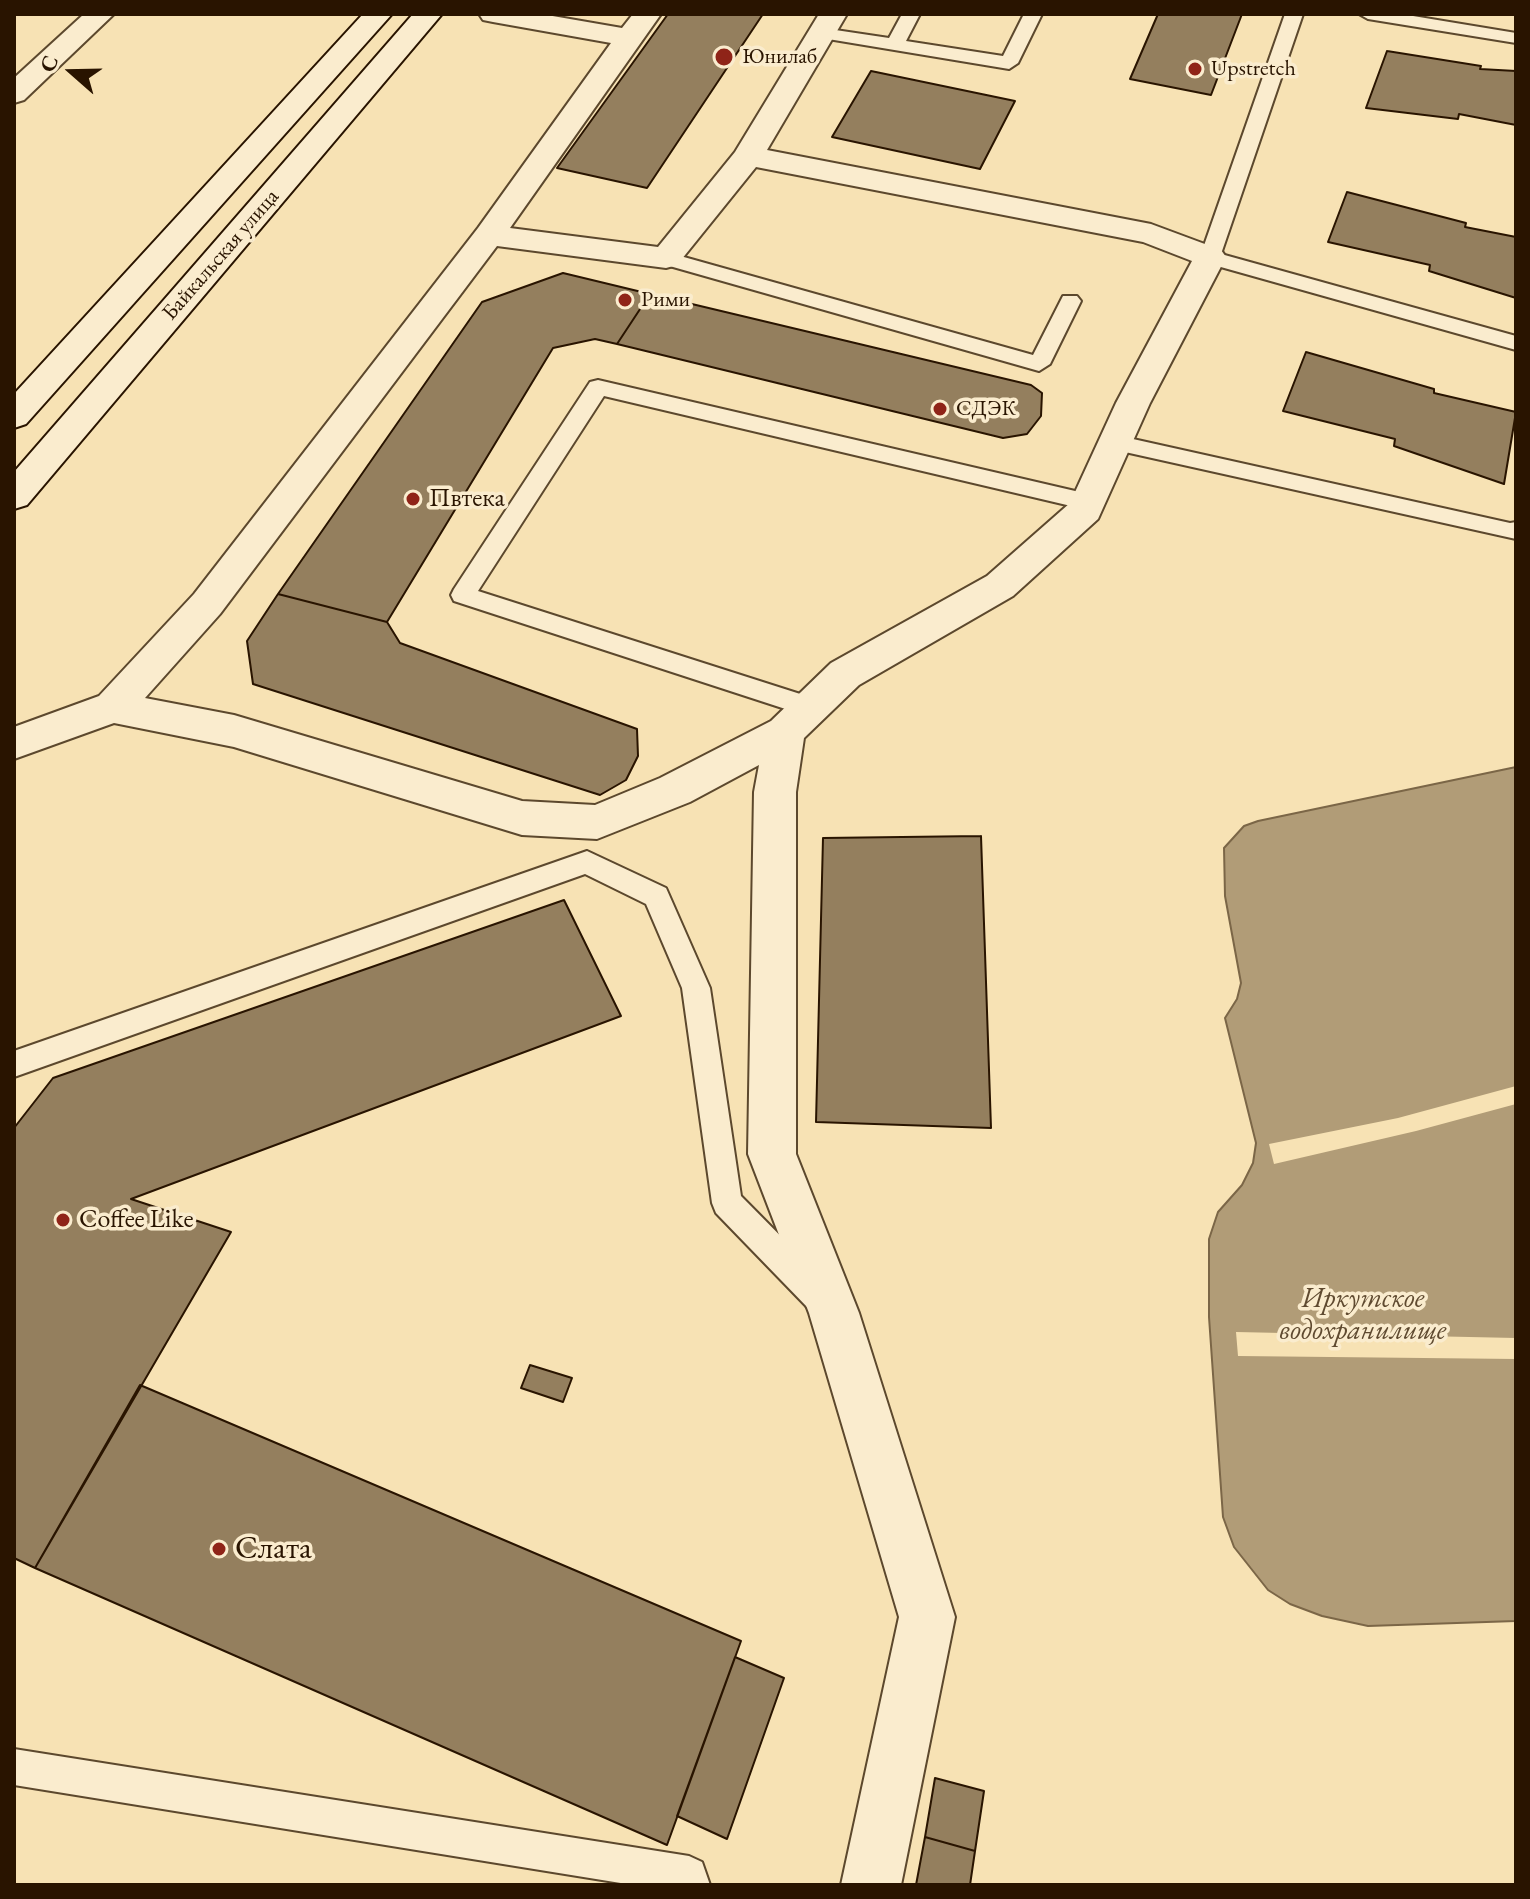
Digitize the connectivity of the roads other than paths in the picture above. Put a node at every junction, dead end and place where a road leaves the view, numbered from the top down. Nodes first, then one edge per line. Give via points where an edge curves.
1 (100, 14) edge
2 (378, 14) edge
3 (428, 14) edge
4 (493, 14) edge
5 (911, 14) edge
6 (1033, 14) edge
7 (1294, 14) edge
8 (1368, 14) edge
9 (828, 24) edge
10 (638, 26) edge
11 (1516, 38) edge
12 (895, 45) junction
13 (14, 94) edge
14 (748, 156) junction
15 (489, 235) junction
16 (1210, 257) junction
17 (666, 258) junction
18 (1070, 301) dead end
19 (1516, 343) edge
20 (14, 416) edge
21 (1115, 443) junction
22 (14, 496) edge
23 (1088, 502) junction
24 (1516, 530) edge
25 (113, 707) junction
26 (797, 719) junction
27 (14, 743) edge
28 (14, 1064) edge
29 (834, 1313) junction
30 (14, 1767) edge
31 (691, 1885) edge
32 (871, 1885) edge

1 - 13 street
2 - 20 street, Байкальская улица
3 - 22 street, Байкальская улица
4 - 10 street
5 - 12 lane
6 - 12 lane via 1009,63
7 - 16 lane
8 - 11 lane
9 - 12 lane
9 - 14 street
10 - 15 street
14 - 16 street via 1151,234
14 - 17 street
15 - 17 street
15 - 25 street via 207,604
16 - 19 lane
16 - 21 street
17 - 18 lane via 1039,364
21 - 23 street
21 - 24 lane
23 - 26 street via 1000,586 845,674
23 - 26 lane via 598,387 463,595
25 - 26 street via 234,731 522,818 597,822 675,790
25 - 27 street
26 - 29 street via 775,792 772,1154
28 - 29 lane via 587,862 656,896 696,988 727,1203
29 - 32 street via 927,1617
30 - 31 lane via 689,1875

